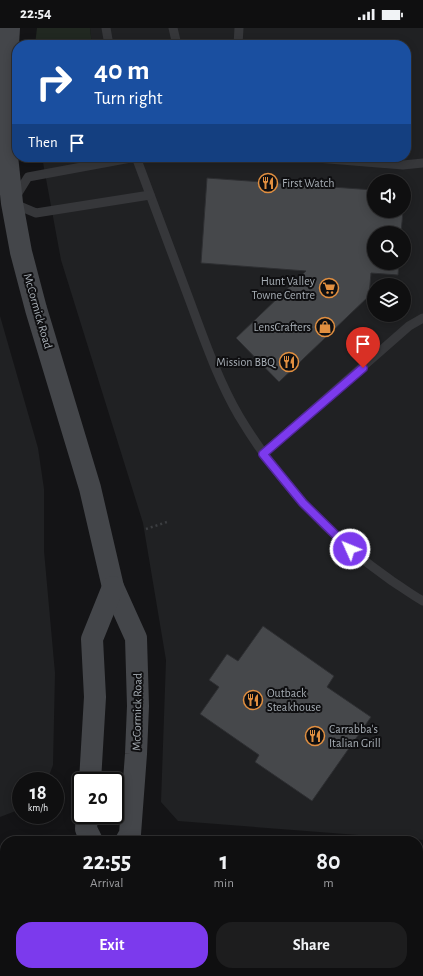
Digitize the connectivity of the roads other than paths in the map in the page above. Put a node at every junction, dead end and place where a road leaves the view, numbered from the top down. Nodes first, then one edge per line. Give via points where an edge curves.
1 (9, 28) edge
2 (106, 28) edge
3 (173, 28) edge
4 (239, 28) edge
5 (107, 40) edge
6 (176, 40) edge
7 (238, 40) edge
8 (109, 162) edge
9 (138, 162) edge
10 (366, 162) edge
11 (423, 163) edge
12 (150, 195) junction
13 (12, 203) junction
14 (423, 318) edge
15 (263, 454) junction
16 (113, 587) junction
17 (423, 601) edge
18 (91, 772) edge
19 (86, 824) edge
20 (90, 836) edge
21 (129, 836) edge

1 - 13 main road, McCormick Road via 5,117
2 - 5 lane
3 - 6 lane
4 - 7 lane
8 - 13 lane via 28,177
9 - 12 lane
10 - 11 lane via 403,165
12 - 13 lane via 36,213
12 - 15 lane via 217,370 239,415
13 - 16 main road, McCormick Road via 28,279 90,488
14 - 15 lane via 409,326
15 - 17 lane via 303,503 350,549 380,573
16 - 18 main road via 92,639 95,697
16 - 21 main road, McCormick Road via 136,638 136,762
19 - 20 main road

